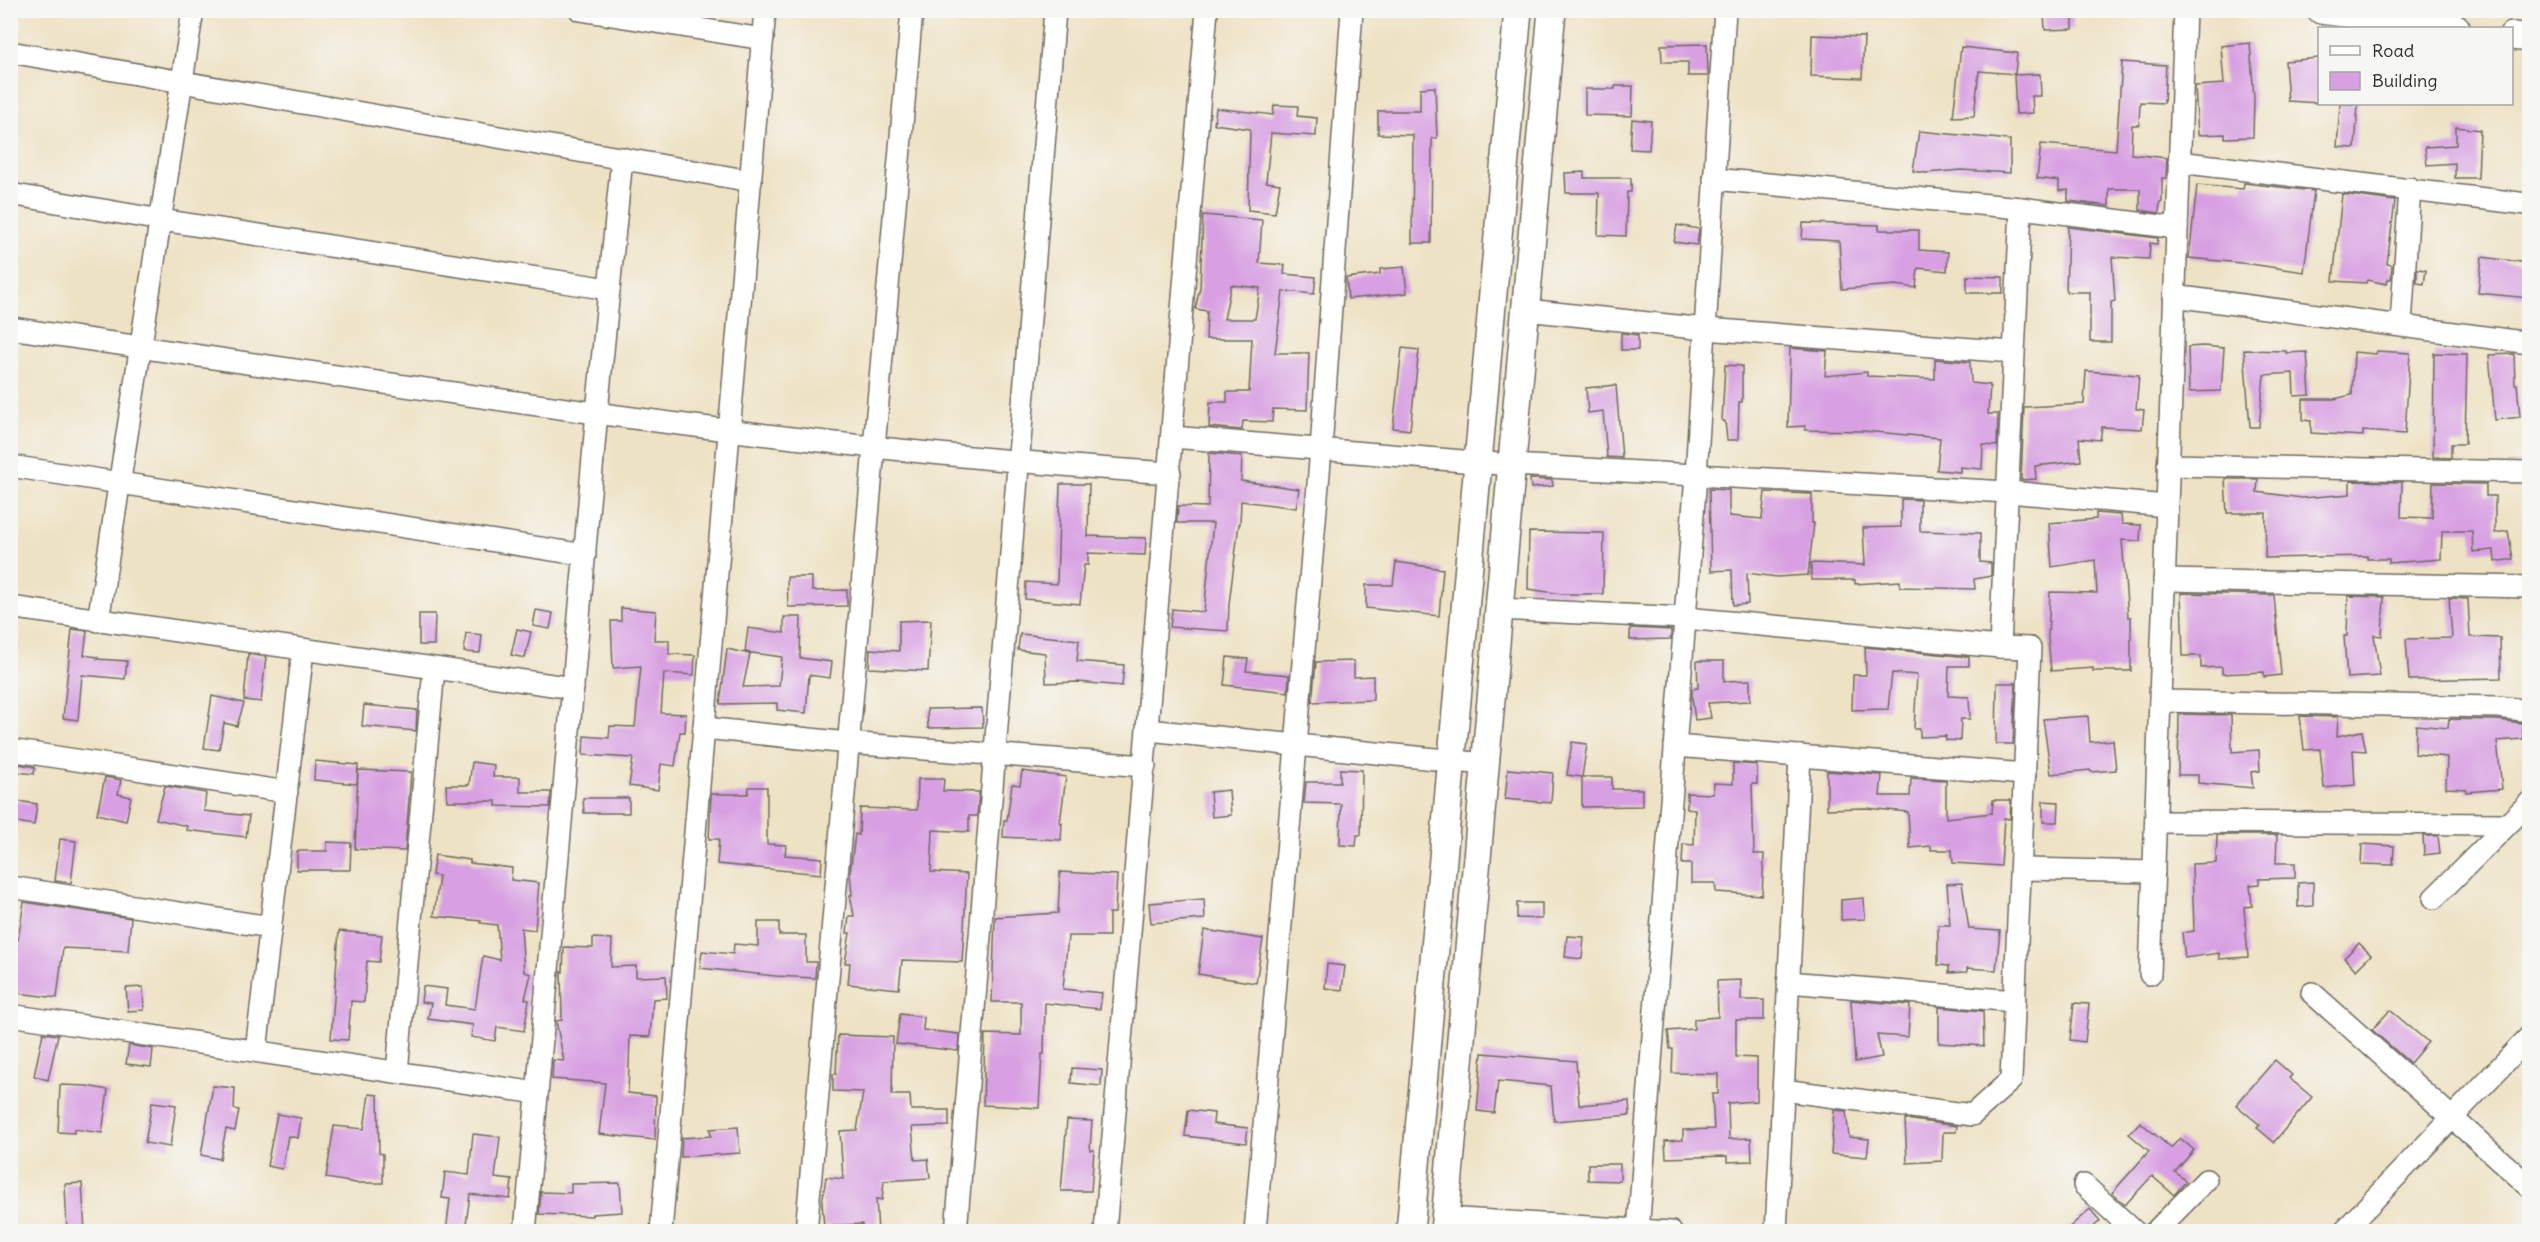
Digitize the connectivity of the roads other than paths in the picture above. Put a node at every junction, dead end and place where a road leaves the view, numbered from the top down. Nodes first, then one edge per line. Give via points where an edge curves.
1 (194, 10) edge
2 (580, 10) edge
3 (765, 10) edge
4 (912, 10) edge
5 (1055, 10) edge
6 (1207, 10) edge
7 (1352, 10) edge
8 (1518, 10) edge
9 (1552, 10) edge
10 (1725, 10) edge
11 (2185, 10) edge
12 (2321, 10) edge
13 (2448, 27) edge
14 (2513, 36) edge
15 (2529, 38) edge
16 (763, 39) junction
17 (10, 52) edge
18 (182, 82) junction
19 (622, 158) junction
20 (2179, 162) junction
21 (1714, 179) junction
22 (751, 181) junction
23 (2410, 188) junction
24 (10, 194) edge
25 (2527, 204) dead end
26 (2021, 208) junction
27 (161, 220) junction
28 (2177, 228) junction
29 (609, 289) junction
30 (2174, 296) junction
31 (1526, 310) junction
32 (2401, 324) junction
33 (10, 328) edge
34 (1705, 329) junction
35 (2529, 343) edge
36 (141, 347) junction
37 (2013, 352) junction
38 (597, 412) junction
39 (730, 431) junction
40 (1172, 437) junction
41 (873, 447) junction
42 (1321, 449) junction
43 (1020, 463) junction
44 (1479, 463) junction
45 (1512, 465) junction
46 (2168, 465) junction
47 (10, 466) edge
48 (2529, 472) edge
49 (1170, 473) junction
50 (1696, 475) junction
51 (120, 484) junction
52 (2008, 492) junction
53 (2167, 506) junction
54 (585, 555) junction
55 (2164, 580) junction
56 (2529, 587) edge
57 (10, 607) edge
58 (1499, 609) junction
59 (1685, 618) junction
60 (98, 621) junction
61 (2000, 647) junction
62 (303, 650) junction
63 (434, 669) junction
64 (573, 688) junction
65 (2160, 701) junction
66 (2529, 711) edge
67 (704, 728) junction
68 (1148, 730) junction
69 (848, 743) junction
70 (1296, 746) junction
71 (1675, 746) junction
72 (10, 750) edge
73 (995, 753) junction
74 (1800, 756) junction
75 (1452, 761) junction
76 (1485, 764) junction
77 (1145, 766) junction
78 (2025, 774) junction
79 (287, 792) junction
80 (2529, 802) edge
81 (2156, 822) junction
82 (2507, 824) junction
83 (2021, 869) junction
84 (2154, 872) junction
85 (10, 887) edge
86 (2434, 898) dead end
87 (271, 927) junction
88 (2150, 974) dead end
89 (1788, 982) junction
90 (2312, 993) dead end
91 (2015, 1001) junction
92 (10, 1015) edge
93 (2529, 1036) edge
94 (256, 1052) junction
95 (397, 1072) junction
96 (1783, 1090) junction
97 (537, 1093) junction
98 (2451, 1118) junction
99 (2206, 1180) dead end
100 (2084, 1185) dead end
101 (2529, 1187) edge
102 (1444, 1225) edge
103 (1639, 1230) edge
104 (525, 1232) edge
105 (661, 1232) edge
106 (806, 1232) edge
107 (956, 1232) edge
108 (1105, 1232) edge
109 (1255, 1232) edge
110 (1410, 1232) edge
111 (1671, 1232) edge
112 (1776, 1232) edge
113 (2135, 1232) edge
114 (2155, 1232) edge
115 (2343, 1232) edge

1 - 18 street
2 - 16 street
3 - 16 street
4 - 41 street
5 - 43 street
6 - 40 street
7 - 42 street
8 - 44 street
9 - 31 street
10 - 21 street
11 - 20 street
12 - 13 street
14 - 15 street
16 - 22 street
17 - 18 street
18 - 19 street
18 - 27 street
19 - 22 street
19 - 29 street
20 - 23 street
20 - 28 street
21 - 26 street
21 - 34 street
22 - 39 street
23 - 25 street
23 - 32 street
24 - 27 street
26 - 28 street
26 - 37 street
27 - 29 street
27 - 36 street
28 - 30 street
29 - 38 street
30 - 32 street
30 - 46 street
31 - 34 street
31 - 45 street
32 - 35 street
33 - 36 street
34 - 37 street
34 - 50 street
36 - 38 street
36 - 51 street
37 - 52 street
38 - 39 street
38 - 54 street
39 - 41 street
39 - 67 street
40 - 42 street
40 - 49 street
41 - 43 street
41 - 69 street
42 - 44 street
42 - 70 street
43 - 49 street
43 - 73 street
44 - 45 street
44 - 75 street
45 - 50 street
45 - 58 street
46 - 48 street
46 - 53 street
47 - 51 street
49 - 68 street
50 - 52 street
50 - 59 street
51 - 54 street
51 - 60 street
52 - 53 street
52 - 61 street
53 - 55 street
54 - 64 street
55 - 56 street
55 - 65 street
57 - 60 street
58 - 59 street
58 - 76 street
59 - 61 street
59 - 71 street
60 - 62 street
61 - 78 street via 2030,648
62 - 63 street
62 - 79 street
63 - 64 street
63 - 95 street
64 - 97 street
65 - 66 street
65 - 81 street
67 - 69 street
67 - 105 street
68 - 70 street
68 - 77 street
69 - 73 street
69 - 106 street
70 - 75 street
70 - 109 street
71 - 74 street
71 - 103 street
72 - 79 street
73 - 77 street
73 - 107 street
74 - 78 street
74 - 89 street
75 - 76 street
75 - 110 street
76 - 102 street
77 - 108 street
78 - 83 street
79 - 87 street
80 - 82 street
81 - 82 street
81 - 84 street
82 - 86 street
83 - 84 street
83 - 91 street
84 - 88 street
85 - 87 street
87 - 94 street
89 - 91 street
89 - 96 street
90 - 98 street
91 - 96 street via 2011,1080 1972,1115
92 - 94 street
93 - 98 street
94 - 95 street
95 - 97 street
96 - 112 street
97 - 104 street
98 - 101 street
98 - 115 street
99 - 114 street
100 - 113 street
102 - 103 street
103 - 111 street

